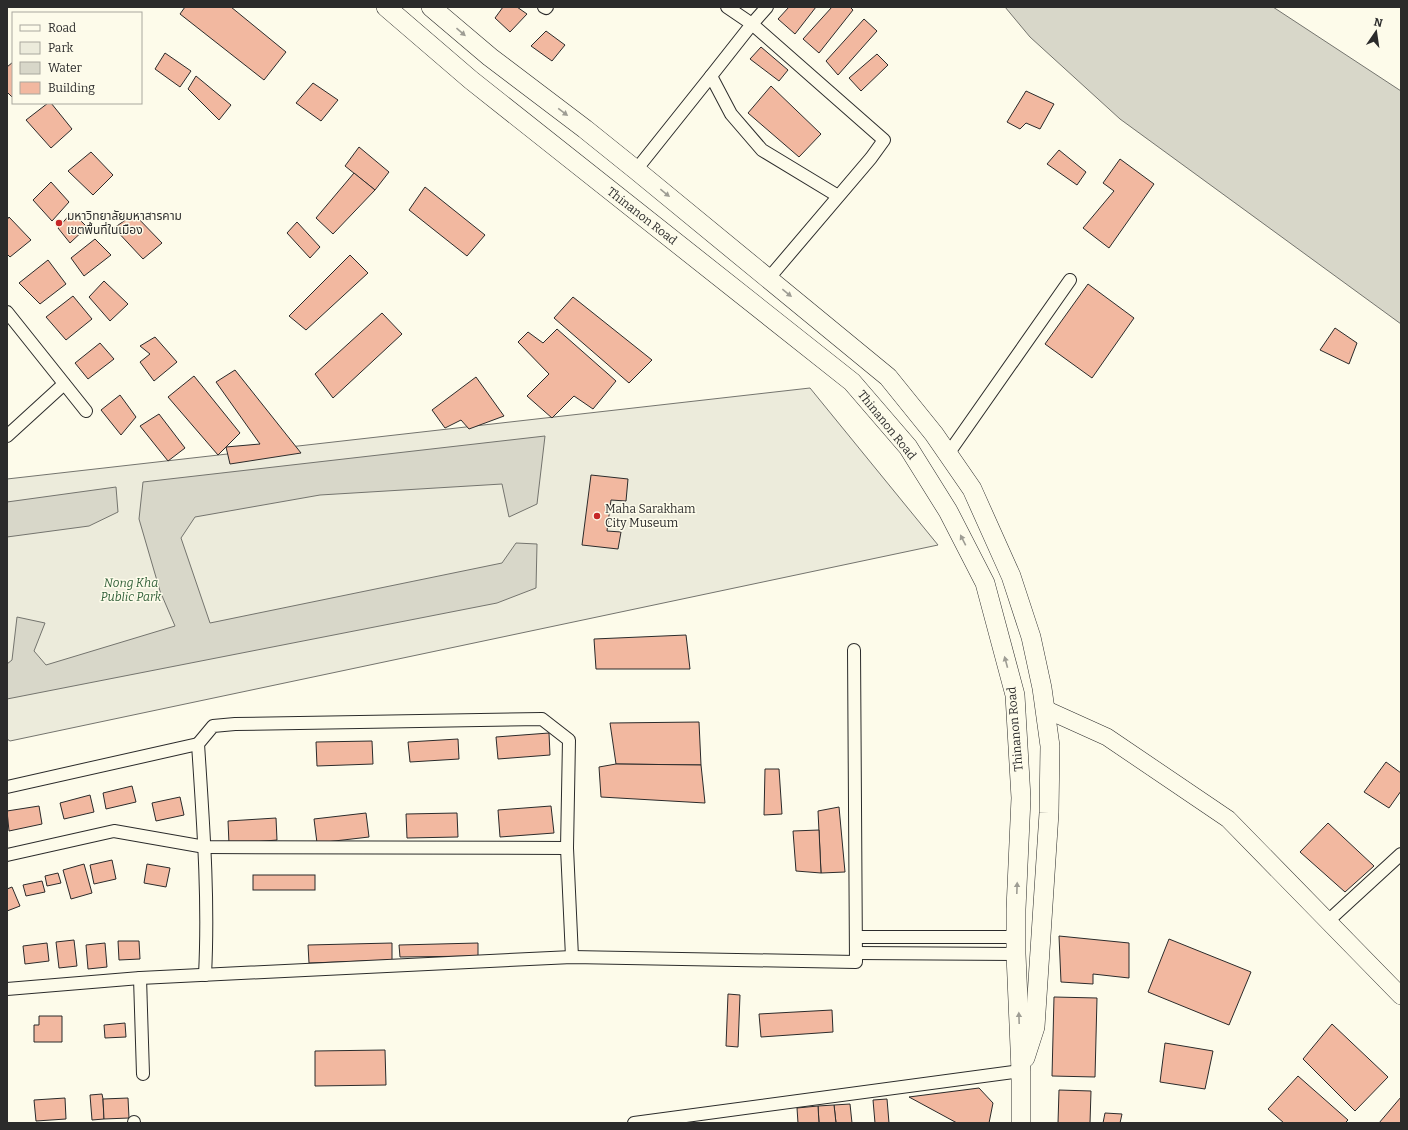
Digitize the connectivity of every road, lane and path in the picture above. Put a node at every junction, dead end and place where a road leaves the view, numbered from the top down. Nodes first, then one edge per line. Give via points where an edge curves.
1 (386, 7) edge
2 (431, 7) edge
3 (727, 7) edge
4 (767, 7) edge
5 (752, 24) junction
6 (490, 57) junction
7 (711, 76) junction
8 (471, 80) junction
9 (636, 170) junction
10 (838, 196) junction
11 (769, 278) junction
12 (1070, 280) dead end
13 (7, 312) edge
14 (64, 384) junction
15 (86, 411) dead end
16 (7, 436) edge
17 (948, 454) junction
18 (854, 650) dead end
19 (1045, 709) junction
20 (198, 744) junction
21 (7, 787) edge
22 (205, 847) junction
23 (567, 848) junction
24 (7, 854) edge
25 (1401, 854) edge
26 (1016, 908) junction
27 (1043, 909) junction
28 (1328, 921) junction
29 (856, 937) junction
30 (1016, 945) junction
31 (856, 953) junction
32 (572, 957) junction
33 (205, 975) junction
34 (140, 978) junction
35 (7, 989) edge
36 (1401, 996) edge
37 (1021, 1071) junction
38 (143, 1074) dead end
39 (669, 1121) edge
40 (634, 1123) edge
41 (1021, 1123) edge

1 - 8 main road, Thinanon Road
2 -> 6 main road, Thinanon Road
3 - 5 street
4 - 5 street
5 - 7 street
5 - 10 street via 884,140
6 - 8 main road
6 -> 9 main road, Thinanon Road
7 - 9 street
7 - 10 street via 731,114 762,150
26 -> 8 main road, Thinanon Road via 1021,798 1015,695 985,583 948,511 908,447 852,382
9 -> 11 main road, Thinanon Road
10 - 11 street
11 -> 17 main road, Thinanon Road via 888,377
12 - 17 street
13 - 14 street
14 - 15 street
14 - 16 street
17 - 19 main road, Thinanon Road via 972,489 1011,576 1031,637
18 - 29 street
19 - 27 main road, Thinanon Road via 1050,746
19 - 28 street via 1107,737 1228,819
20 - 21 street
20 - 22 street
20 - 23 street via 213,726 228,724 542,719 569,740
22 - 23 street
22 - 24 street via 114,831
22 - 33 street
23 - 32 street
25 - 28 street
26 - 27 main road
26 - 30 main road, Thinanon Road
27 - 37 main road, Thinanon Road via 1035,1027
28 - 36 street
29 - 30 street
29 - 31 street
30 - 31 street
37 -> 30 main road, Thinanon Road
31 - 32 street via 856,962
32 - 33 street
33 - 34 street
34 - 35 street
34 - 38 street
37 - 39 street
37 - 41 main road, Thinanon Road
39 - 40 street

